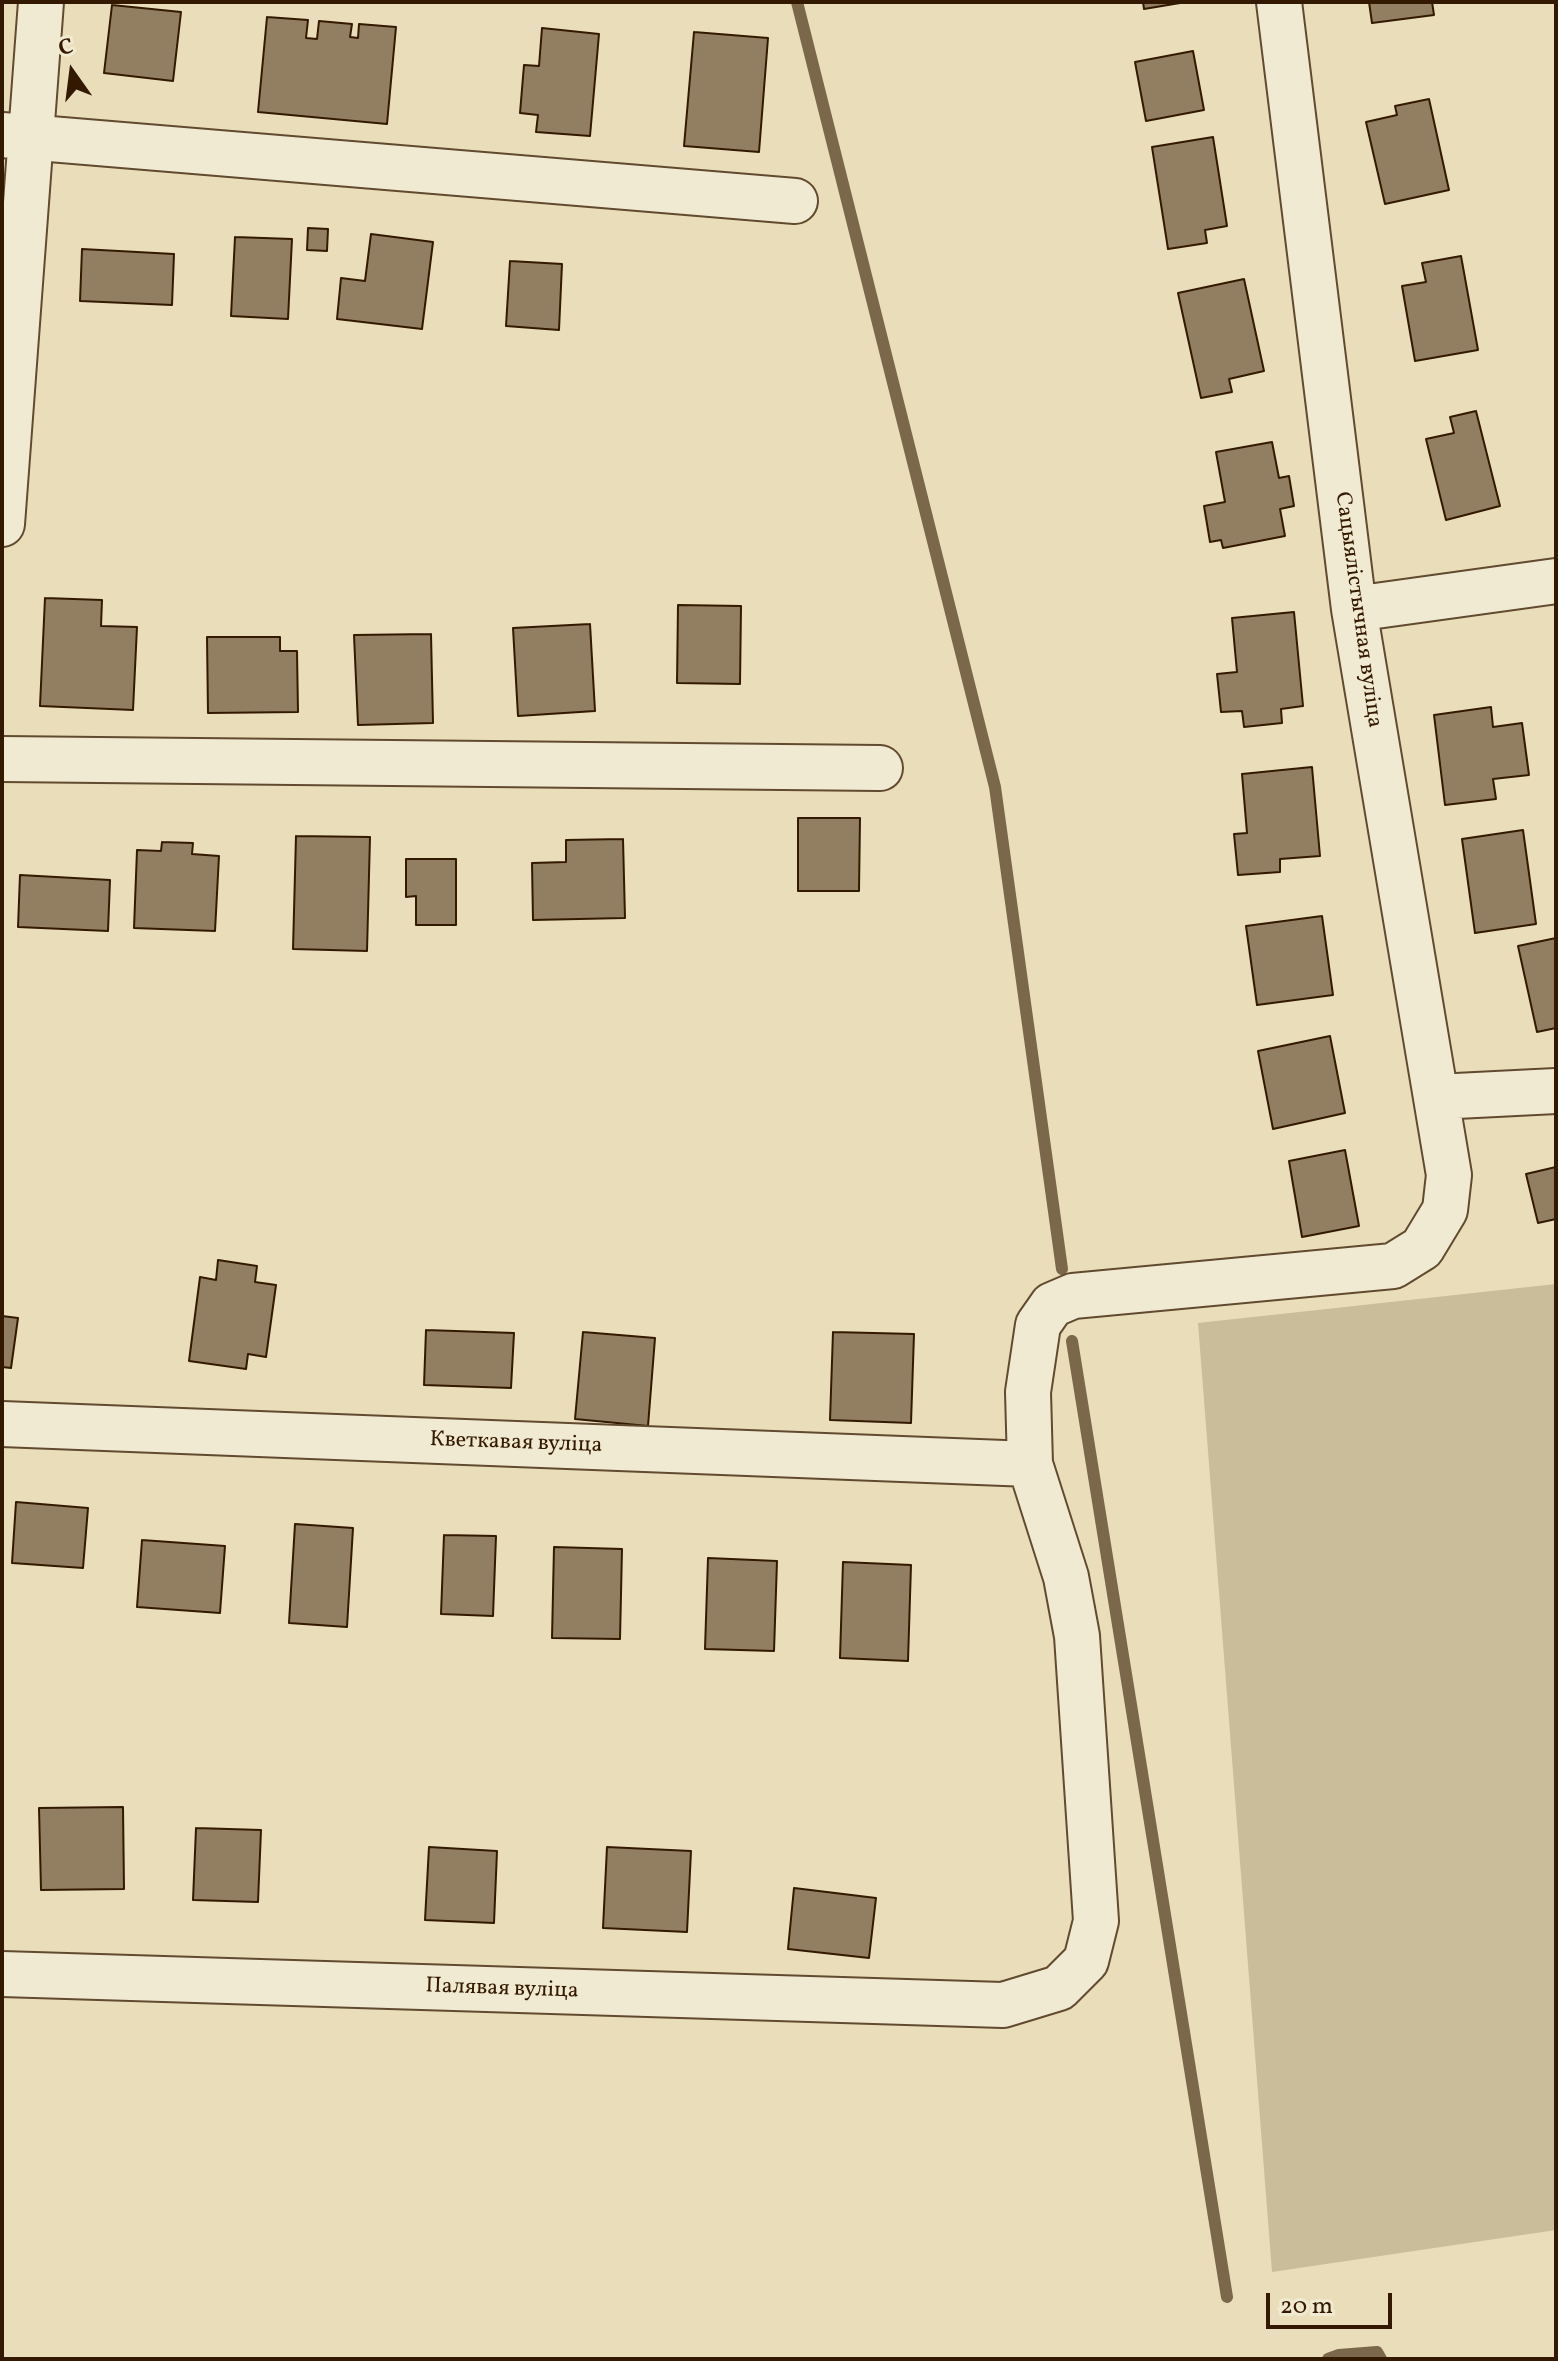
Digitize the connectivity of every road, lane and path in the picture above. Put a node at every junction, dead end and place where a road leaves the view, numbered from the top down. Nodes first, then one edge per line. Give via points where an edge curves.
1 (41, 2) edge
2 (1279, 2) edge
3 (18, 137) edge
4 (795, 201) dead end
5 (2, 524) edge
6 (1556, 581) edge
7 (1354, 609) junction
8 (2, 759) edge
9 (880, 768) dead end
10 (1556, 1091) edge
11 (1436, 1097) junction
12 (2, 1424) edge
13 (1030, 1464) junction
14 (2, 1974) edge

1 - 3 street
2 - 7 street, Сацыялістычная вуліца
3 - 4 street
3 - 5 street
6 - 7 street
7 - 11 street, Сацыялістычная вуліца
8 - 9 street
10 - 11 street
11 - 13 street, Сацыялістычная вуліца via 1449,1175 1445,1210 1422,1248 1393,1266 1073,1296 1052,1305 1038,1325 1028,1392
12 - 13 street, Кветкавая вуліца
13 - 14 street, Палявая вуліца via 1066,1577 1077,1636 1096,1921 1086,1961 1059,1988 1003,2005

